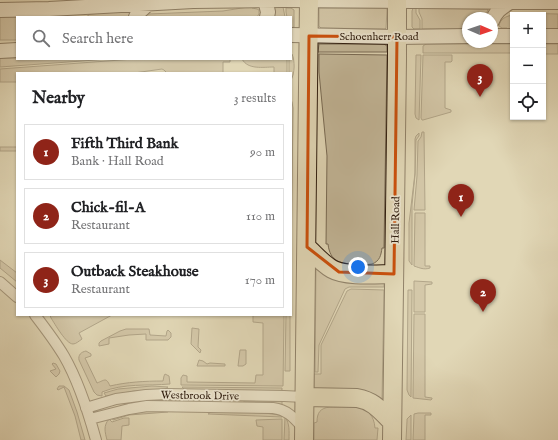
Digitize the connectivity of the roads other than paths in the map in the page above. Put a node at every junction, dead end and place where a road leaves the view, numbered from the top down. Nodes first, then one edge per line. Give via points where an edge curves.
1 (265, 0) edge
2 (284, 0) edge
3 (309, 0) edge
4 (397, 0) edge
5 (510, 2) junction
6 (558, 2) edge
7 (149, 3) junction
8 (0, 10) edge
9 (80, 12) edge
10 (496, 12) edge
11 (136, 16) edge
12 (267, 16) edge
13 (498, 34) edge
14 (300, 35) edge
15 (462, 36) edge
16 (510, 36) edge
17 (546, 36) edge
18 (558, 36) edge
19 (397, 37) junction
20 (16, 50) edge
21 (0, 51) edge
22 (306, 247) junction
23 (394, 274) junction
24 (0, 282) edge
25 (16, 296) edge
26 (35, 316) edge
27 (304, 397) junction
28 (86, 408) junction
29 (90, 419) junction
30 (392, 431) edge
31 (304, 434) edge
32 (96, 440) edge

1 - 2 main road
1 - 7 main road
1 - 12 main road
2 - 3 main road
3 - 4 main road
3 - 14 highway
4 - 5 main road
4 - 19 highway, Hall Road
5 - 6 main road
5 - 10 main road
7 - 9 main road
7 - 11 main road
8 - 9 main road
13 - 16 main road
14 - 19 main road, Schoenherr Road
14 - 22 highway
15 - 19 main road, Schoenherr Road
17 - 18 main road
19 - 23 highway, Hall Road
20 - 21 main road
22 - 23 highway via 329,267 340,272
22 - 27 highway
23 - 30 highway, Hall Road
24 - 25 street
26 - 28 street via 64,356
27 - 28 street, Westbrook Drive via 146,395 116,399
27 - 30 highway via 364,399 375,405
27 - 31 highway
28 - 29 street
29 - 31 street, Westbrook Drive via 147,406 273,408 288,413
29 - 32 street

